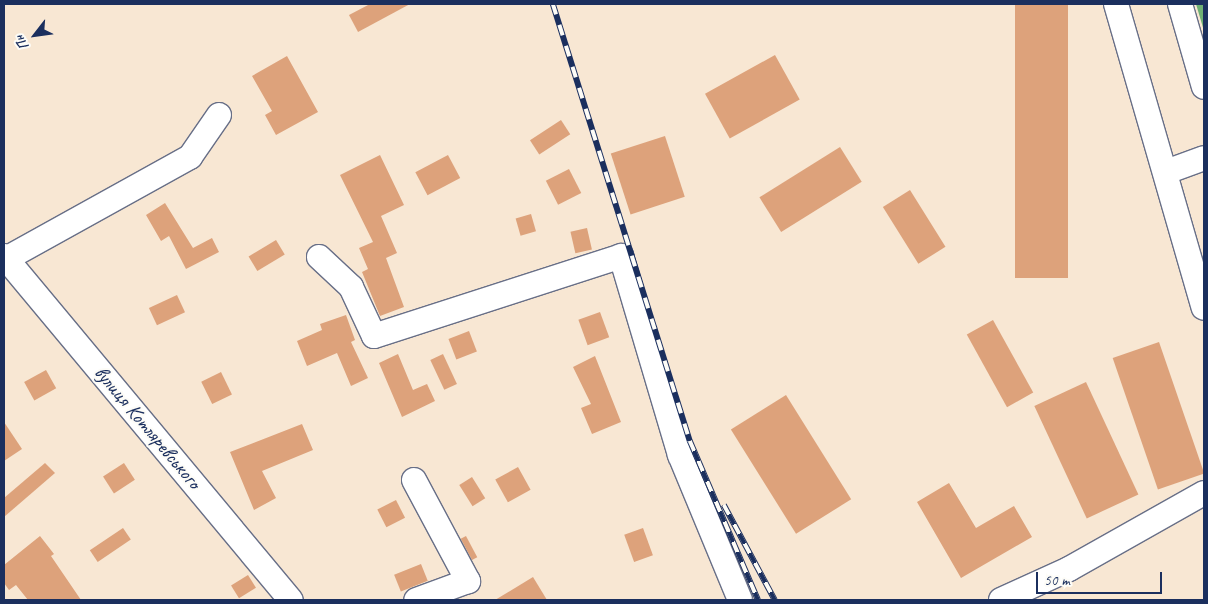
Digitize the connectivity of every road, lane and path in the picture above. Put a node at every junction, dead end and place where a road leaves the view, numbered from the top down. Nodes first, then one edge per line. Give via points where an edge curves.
1 (1116, 4) edge
2 (1180, 4) edge
3 (1204, 87) edge
4 (220, 115) dead end
5 (1204, 158) edge
6 (1166, 172) junction
7 (319, 257) dead end
8 (5, 258) edge
9 (1204, 308) edge
10 (414, 480) dead end
11 (1204, 493) edge
12 (291, 600) edge
13 (416, 600) edge
14 (740, 600) edge
15 (1000, 600) edge

1 - 6 street
2 - 3 street
4 - 8 street via 190,157
5 - 6 street
6 - 9 street
7 - 14 street via 351,287 374,336 621,256 680,455
8 - 12 street, вулиця Котляревського
10 - 13 street via 468,581
11 - 15 street via 1069,569

